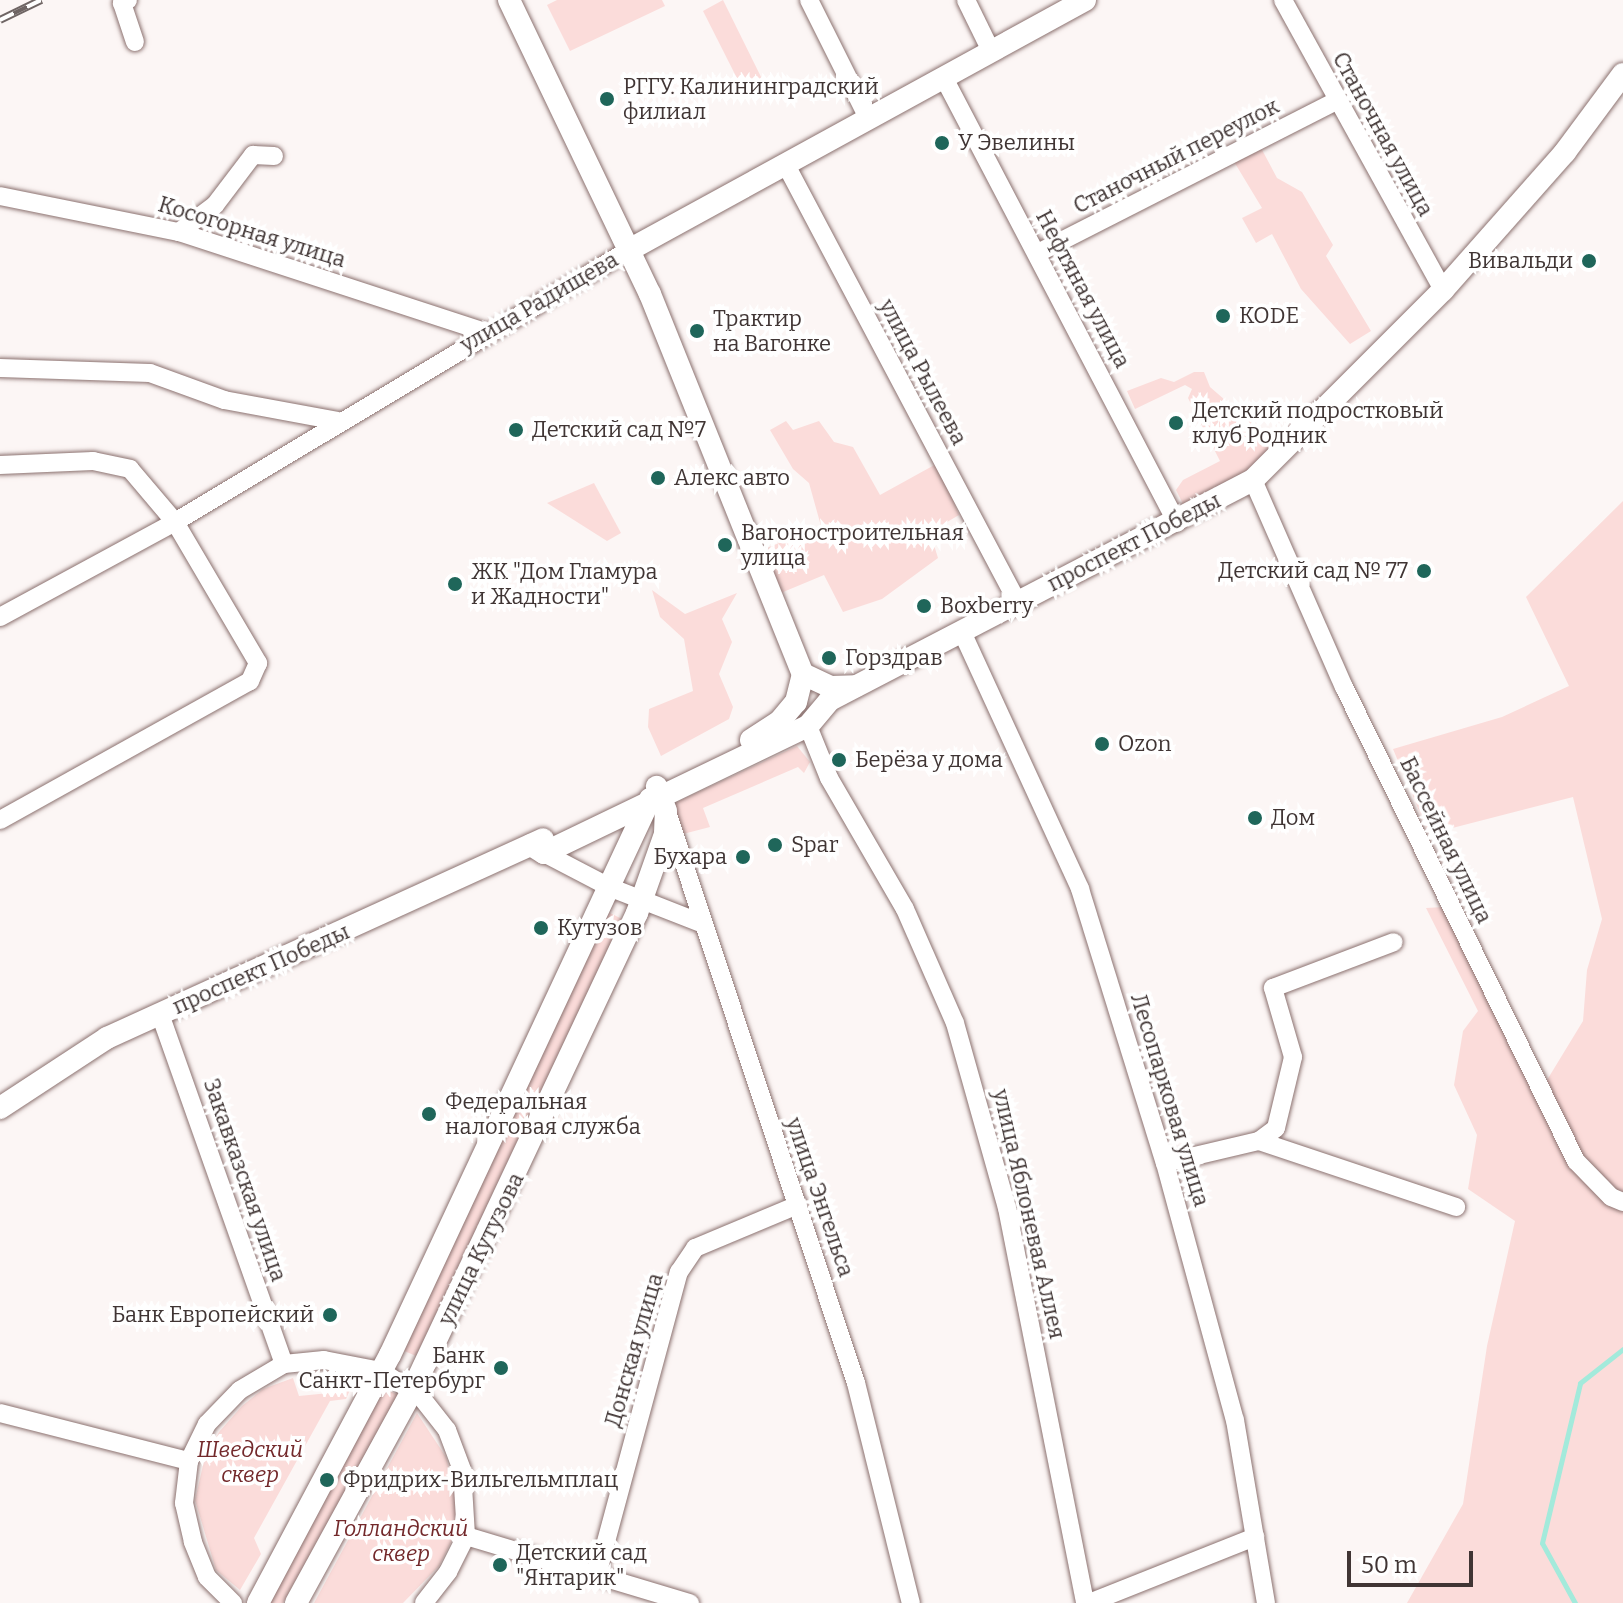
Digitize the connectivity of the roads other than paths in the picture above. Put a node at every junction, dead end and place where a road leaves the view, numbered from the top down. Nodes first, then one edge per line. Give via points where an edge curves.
1 (128, 0) edge
2 (509, 0) edge
3 (809, 0) edge
4 (966, 0) edge
5 (1085, 0) edge
6 (1283, 0) edge
7 (135, 42) dead end
8 (991, 51) junction
9 (1623, 74) edge
10 (944, 78) junction
11 (1336, 101) junction
12 (869, 120) junction
13 (274, 156) dead end
14 (786, 165) junction
15 (0, 196) edge
16 (179, 232) junction
17 (629, 250) junction
18 (1038, 253) junction
19 (1443, 290) junction
20 (485, 332) junction
21 (0, 368) edge
22 (337, 421) junction
23 (0, 465) edge
24 (1253, 480) junction
25 (175, 522) junction
26 (1177, 523) junction
27 (1017, 602) junction
28 (0, 617) edge
29 (962, 632) junction
30 (803, 674) junction
31 (860, 685) junction
32 (808, 726) junction
33 (658, 800) junction
34 (0, 820) edge
35 (537, 849) junction
36 (609, 887) junction
37 (642, 898) junction
38 (701, 923) junction
39 (1394, 942) dead end
40 (160, 1014) junction
41 (0, 1108) edge
42 (1259, 1141) junction
43 (1165, 1163) junction
44 (1617, 1199) edge
45 (798, 1205) junction
46 (1456, 1207) dead end
47 (284, 1364) junction
48 (381, 1371) junction
49 (412, 1391) junction
50 (0, 1413) edge
51 (189, 1461) junction
52 (466, 1536) junction
53 (1255, 1537) junction
54 (597, 1575) junction
55 (233, 1603) edge
56 (258, 1603) edge
57 (296, 1603) edge
58 (424, 1603) edge
59 (690, 1603) edge
60 (911, 1603) edge
61 (1087, 1603) edge
62 (1266, 1603) edge

1 - 7 street via 122,3
2 - 17 main road
3 - 12 street
4 - 8 street
5 - 8 main road, улица Радищева
6 - 11 street, Станочная улица
8 - 10 main road, улица Радищева
9 - 19 main road, проспект Победы via 1565,152
10 - 12 main road, улица Радищева
10 - 18 street, Нефтяная улица
11 - 18 street, Станочный переулок
11 - 19 street, Станочная улица
12 - 14 main road, улица Радищева
13 - 16 street via 253,155 215,205
14 - 17 main road, улица Радищева
14 - 27 street, улица Рылеева
15 - 16 street, Косогорная улица
16 - 20 street, Косогорная улица
17 - 20 street, улица Радищева
17 - 30 main road
18 - 26 street, Нефтяная улица
19 - 24 main road, проспект Победы
20 - 22 street, улица Радищева
21 - 22 street via 150,373 224,400
22 - 25 street, улица Радищева
23 - 25 street via 93,461 130,469
24 - 26 main road, проспект Победы
24 - 44 street, Бассейная улица via 1344,687 1576,1161
25 - 28 street, улица Радищева
25 - 34 street via 258,663 257,673
26 - 27 main road, проспект Победы
27 - 29 main road, проспект Победы
29 - 31 main road, проспект Победы
29 - 43 street, Лесопарковая улица via 1080,889
30 - 31 main road via 831,687
30 - 33 main road, проспект Победы via 801,694 779,722
31 - 32 main road, проспект Победы via 830,700
32 - 33 main road, проспект Победы
32 - 61 street, улица Яблоневая Аллея via 829,778 905,909 955,1023 993,1147
33 - 35 main road, проспект Победы
33 - 36 main road, улица Кутузова
33 - 37 main road, улица Кутузова via 665,834
33 - 38 street, улица Энгельса
35 - 36 street
35 - 40 main road, проспект Победы
36 - 37 street
36 - 48 main road, улица Кутузова
37 - 38 street
37 - 49 main road, улица Кутузова
38 - 45 street, улица Энгельса
39 - 42 street via 1273,988 1293,1057 1276,1128
40 - 41 main road, проспект Победы via 107,1038
40 - 47 street, Закавказская улица
42 - 43 street
42 - 46 street
43 - 53 street, Лесопарковая улица via 1235,1420
45 - 54 street, Донская улица via 695,1248 679,1272
45 - 60 street, улица Энгельса via 856,1383
47 - 48 street via 349,1361
47 - 51 street via 240,1390 207,1424
48 - 49 street
48 - 56 main road, улица Кутузова
49 - 52 street via 447,1430 462,1470
49 - 57 main road, улица Кутузова
50 - 51 street
51 - 55 street via 184,1503 193,1542 207,1577
52 - 54 street
52 - 58 street
53 - 61 street
53 - 62 street, Лесопарковая улица
54 - 59 street

